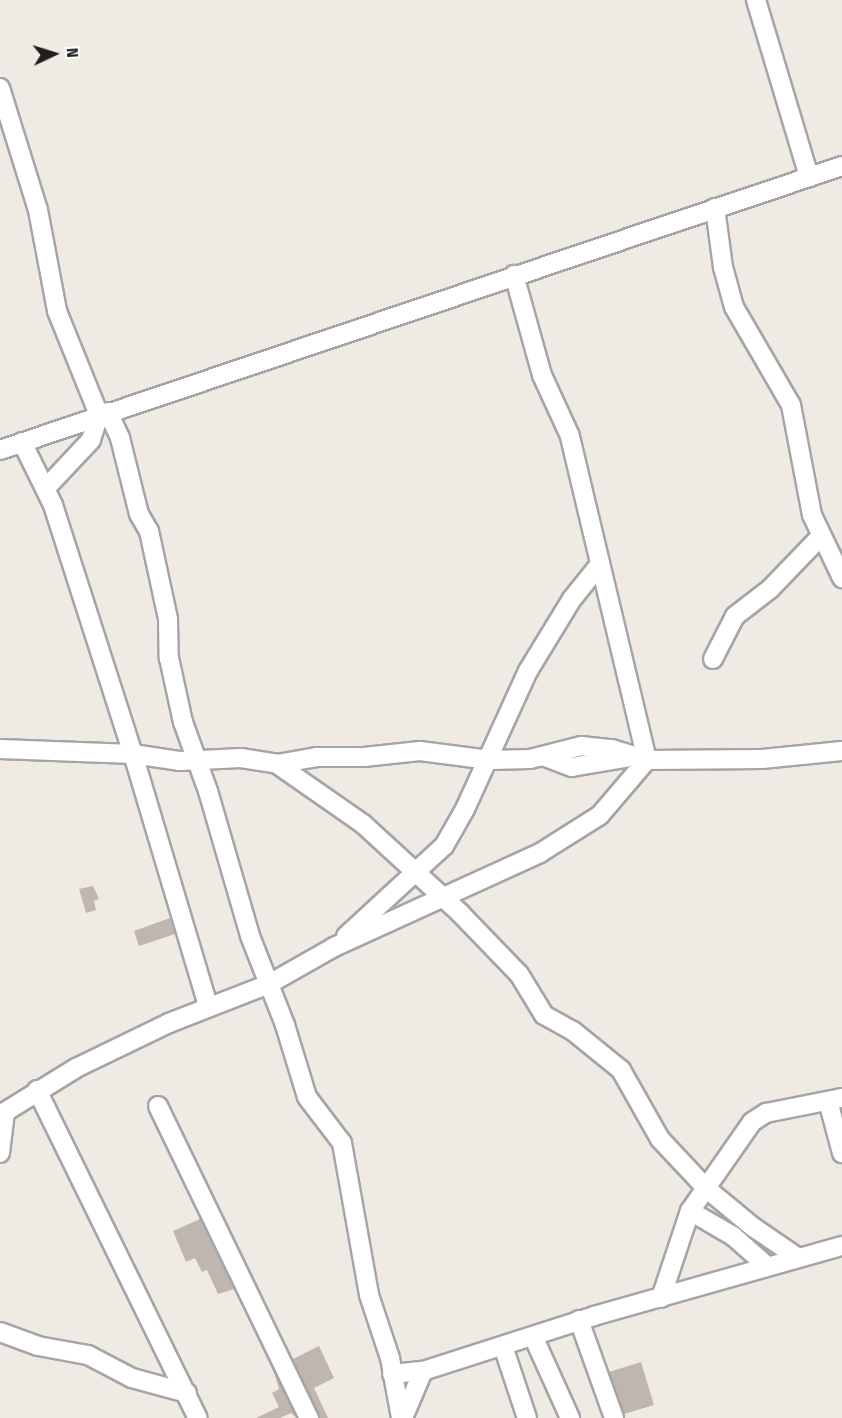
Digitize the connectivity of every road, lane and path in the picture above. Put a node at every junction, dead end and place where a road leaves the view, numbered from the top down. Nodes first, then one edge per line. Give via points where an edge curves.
1 (756, 0) edge
2 (0, 88) edge
3 (842, 166) edge
4 (808, 177) junction
5 (715, 208) junction
6 (514, 275) junction
7 (103, 414) junction
8 (22, 442) junction
9 (0, 450) edge
10 (46, 488) junction
11 (821, 536) junction
12 (600, 564) junction
13 (842, 578) edge
14 (713, 659) dead end
15 (0, 749) edge
16 (842, 752) edge
17 (133, 754) junction
18 (641, 759) junction
19 (489, 760) junction
20 (195, 762) junction
21 (277, 764) junction
22 (412, 871) junction
23 (442, 898) junction
24 (334, 947) junction
25 (269, 984) junction
26 (208, 1005) junction
27 (37, 1090) junction
28 (835, 1099) edge
29 (158, 1106) dead end
30 (3, 1113) edge
31 (0, 1153) edge
32 (842, 1153) edge
33 (707, 1189) junction
34 (690, 1212) junction
35 (842, 1246) edge
36 (797, 1257) junction
37 (767, 1266) junction
38 (661, 1298) junction
39 (579, 1320) junction
40 (0, 1332) edge
41 (533, 1336) junction
42 (503, 1346) junction
43 (423, 1371) junction
44 (392, 1374) junction
45 (187, 1393) junction
46 (198, 1418) edge
47 (309, 1418) edge
48 (402, 1418) edge
49 (527, 1418) edge
50 (570, 1418) edge
51 (614, 1418) edge

1 - 4 street
2 - 7 street via 38,210 57,311
3 - 4 street
4 - 5 street
5 - 6 street
5 - 11 street via 723,267 734,307 791,405 808,496
6 - 7 street
6 - 12 street via 542,375 570,436
7 - 8 street
7 - 10 street via 91,440
7 - 20 street via 120,438 139,514 150,531 168,619 169,658
8 - 9 street
8 - 10 street
10 - 17 street
11 - 13 street
11 - 14 street via 770,590 735,616
12 - 18 street
12 - 19 street via 572,599 528,671
15 - 17 street
16 - 18 street via 762,759
17 - 20 street
17 - 26 street
18 - 19 street via 581,746 543,756
18 - 23 street via 612,805 586,825 532,857
19 - 21 street via 420,751 363,758 315,757
19 - 22 street via 444,846
20 - 21 street via 241,758
20 - 25 street via 208,791 232,882
21 - 22 street via 348,812
22 - 23 street
22 - 24 street
23 - 24 street
23 - 33 street via 519,974 544,1015 573,1031 621,1070 660,1139
24 - 25 street
25 - 26 street
25 - 44 street via 307,1097 342,1143 369,1295
26 - 27 street
27 - 30 street
27 - 45 street
28 - 32 street
28 - 33 street via 759,1116
29 - 47 street
30 - 31 street
33 - 34 street
33 - 36 street via 760,1233
34 - 37 street via 733,1236
34 - 38 street
35 - 36 street
36 - 37 street
37 - 38 street
38 - 39 street
39 - 41 street
39 - 51 street
40 - 45 street via 38,1346 88,1355 132,1378
41 - 42 street
41 - 50 street
42 - 43 street
42 - 49 street
43 - 44 street
43 - 48 street
44 - 48 street
45 - 46 street

